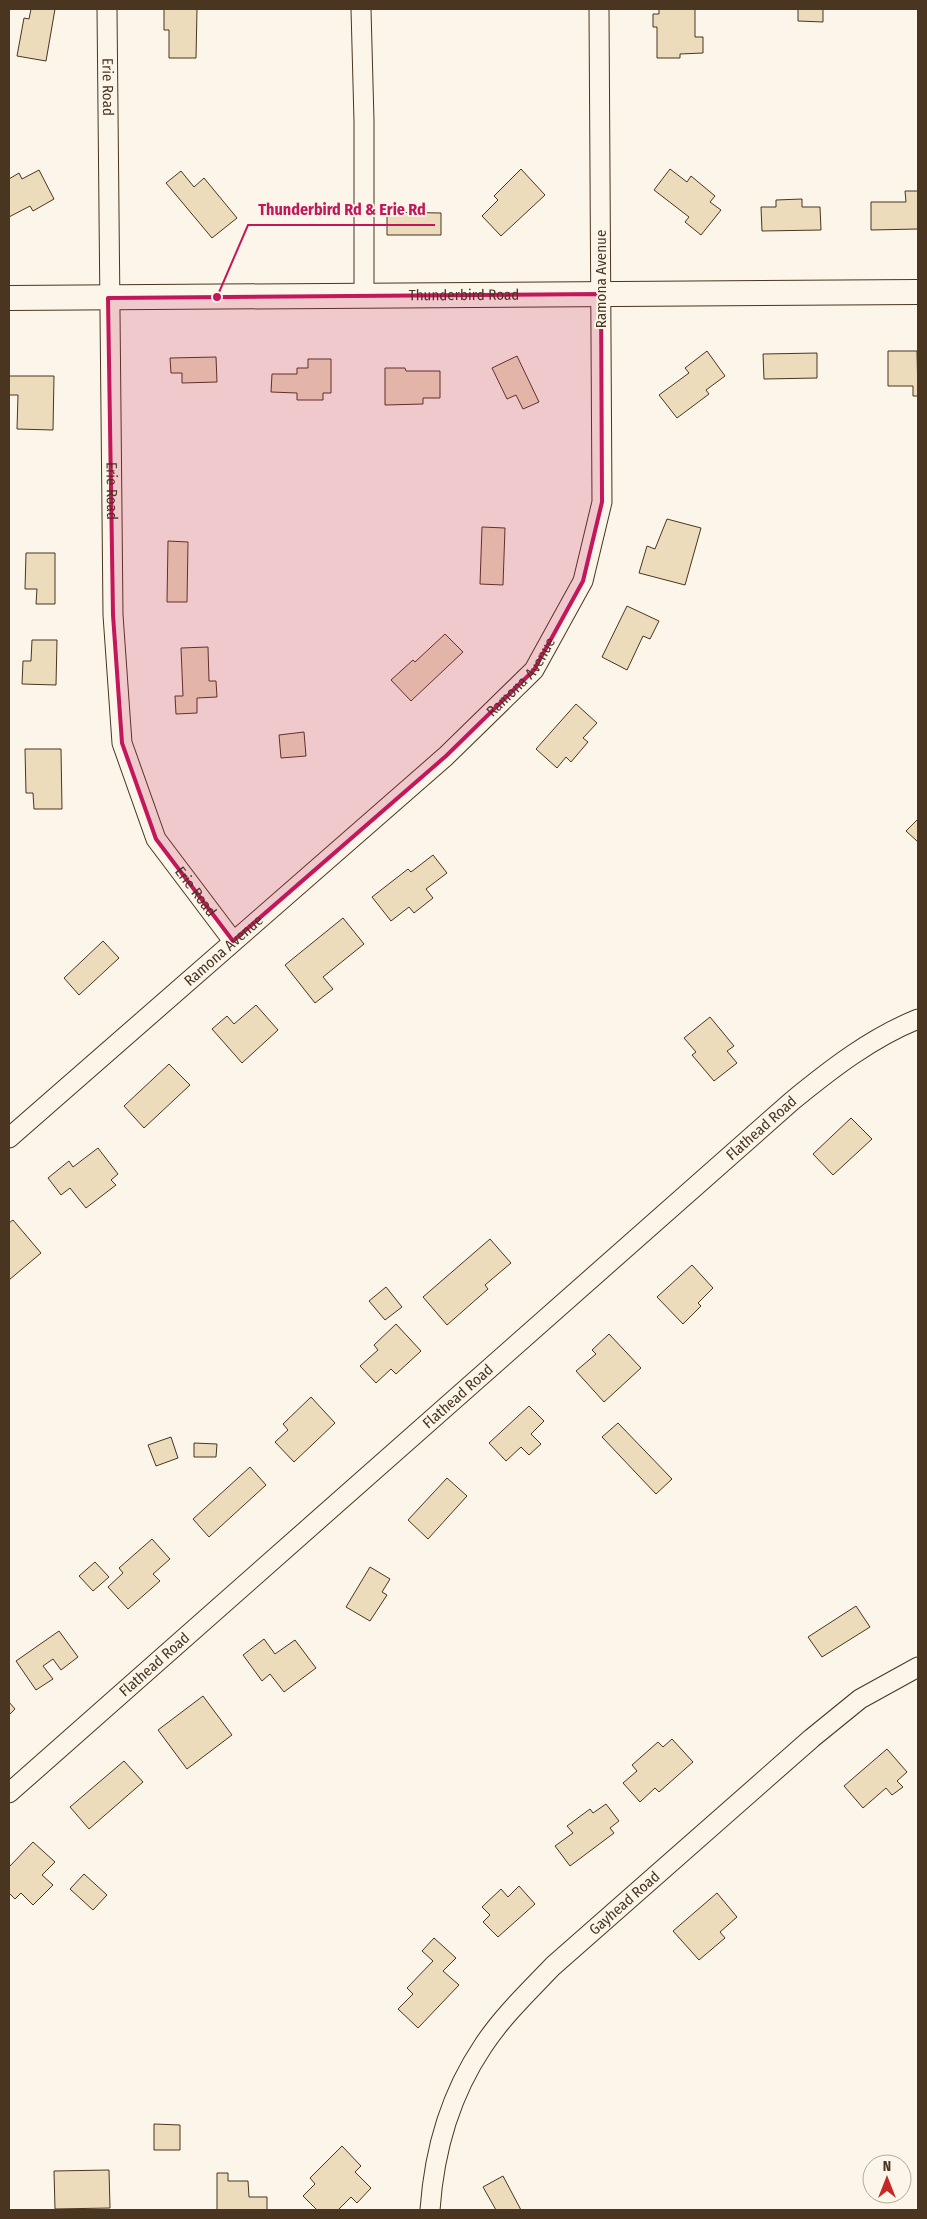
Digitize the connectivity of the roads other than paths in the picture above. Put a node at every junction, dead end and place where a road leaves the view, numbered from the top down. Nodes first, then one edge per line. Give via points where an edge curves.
1 (107, 9) edge
2 (361, 9) edge
3 (599, 9) edge
4 (918, 292) edge
5 (601, 294) junction
6 (364, 296) junction
7 (9, 298) edge
8 (108, 298) junction
9 (233, 941) junction
10 (918, 1019) edge
11 (9, 1138) edge
12 (918, 1667) edge
13 (9, 1793) edge
14 (430, 2210) edge

1 - 8 street, Erie Road
2 - 6 street
3 - 5 street, Ramona Avenue
4 - 5 main road, Thunderbird Road
5 - 6 main road, Thunderbird Road
5 - 9 street, Ramona Avenue via 602,502 583,581 534,670 446,756
6 - 8 main road, Thunderbird Road
7 - 8 main road, Thunderbird Road
8 - 9 street, Erie Road via 113,615 122,743 156,839
9 - 11 street, Ramona Avenue
10 - 13 street, Flathead Road via 874,1040 832,1068 792,1101
12 - 14 street, Gayhead Road via 860,1699 812,1738 553,1966 515,2006 484,2045 460,2086 444,2130

